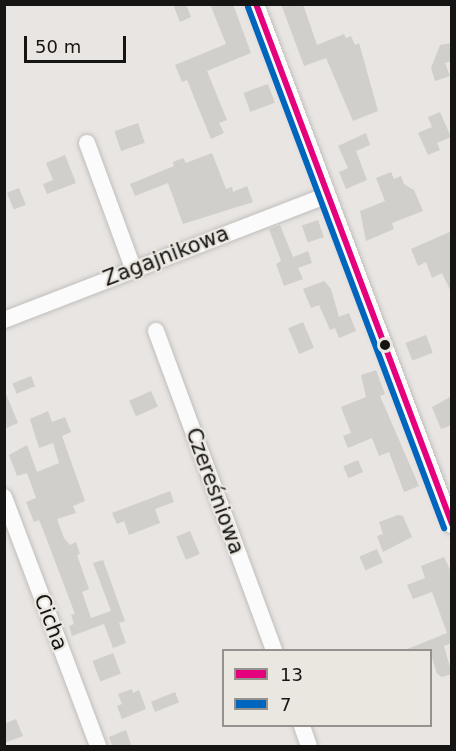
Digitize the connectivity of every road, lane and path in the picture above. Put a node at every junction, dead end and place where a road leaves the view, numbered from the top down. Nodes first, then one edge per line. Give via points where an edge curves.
1 (256, 4) edge
2 (87, 143) dead end
3 (328, 195) junction
4 (133, 268) junction
5 (4, 320) edge
6 (156, 331) dead end
7 (4, 497) edge
8 (452, 525) edge
9 (273, 649) edge
10 (302, 727) edge
11 (98, 747) edge
12 (309, 747) edge

1 - 3 street
2 - 4 street
3 - 4 street, Zagajnikowa
3 - 8 street
4 - 5 street, Zagajnikowa
6 - 9 street, Czereśniowa
7 - 11 street, Cicha
10 - 12 street

